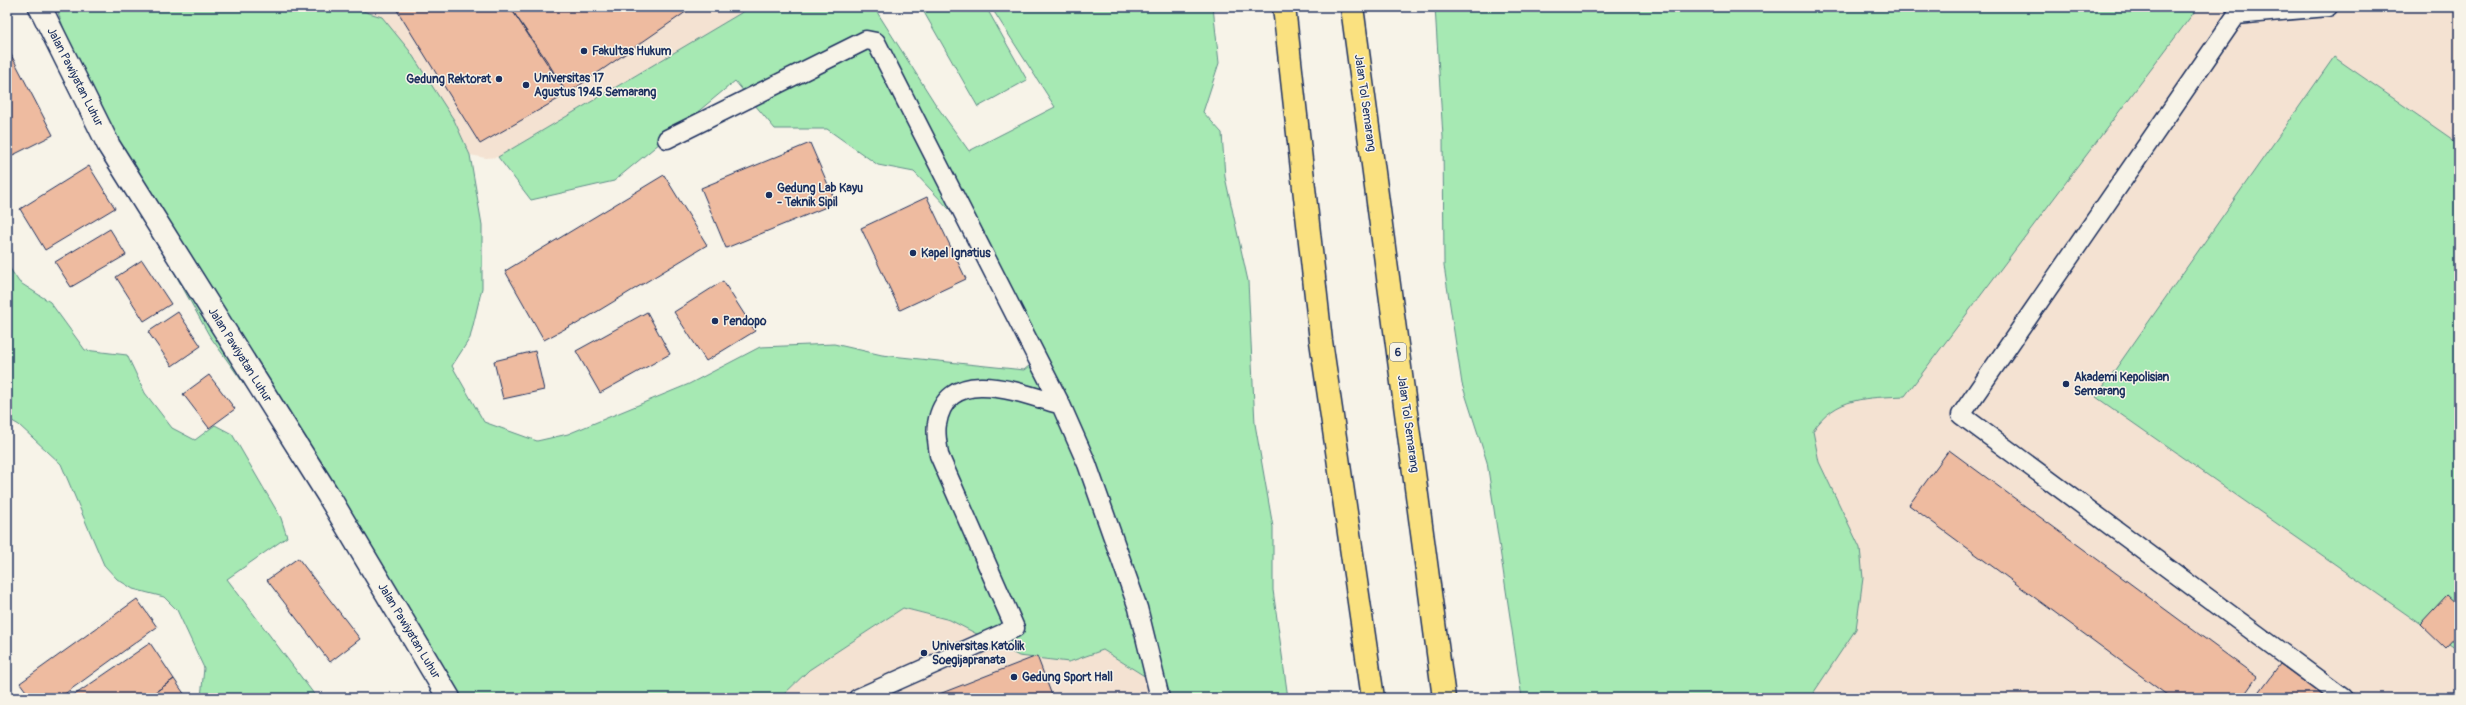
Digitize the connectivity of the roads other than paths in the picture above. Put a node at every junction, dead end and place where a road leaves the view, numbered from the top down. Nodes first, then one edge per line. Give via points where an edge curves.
1 (40, 7) edge
2 (1284, 7) edge
3 (1352, 7) edge
4 (2328, 7) edge
5 (2239, 11) edge
6 (668, 139) dead end
7 (1061, 405) junction
8 (450, 698) edge
9 (858, 698) edge
10 (1160, 698) edge
11 (1373, 698) edge
12 (1444, 698) edge
13 (2343, 698) edge

1 - 8 main road, Jalan Pawiyatan Luhur via 109,146 328,496
2 - 11 highway via 1321,341
3 - 12 highway, Jalan Tol Semarang / 6
4 - 5 lane
5 - 13 lane via 1961,415
6 - 7 lane via 866,40 874,41
7 - 9 lane via 1002,388 972,386 955,394 944,404 937,425 939,455 1015,628
7 - 10 lane via 1086,464 1138,608

